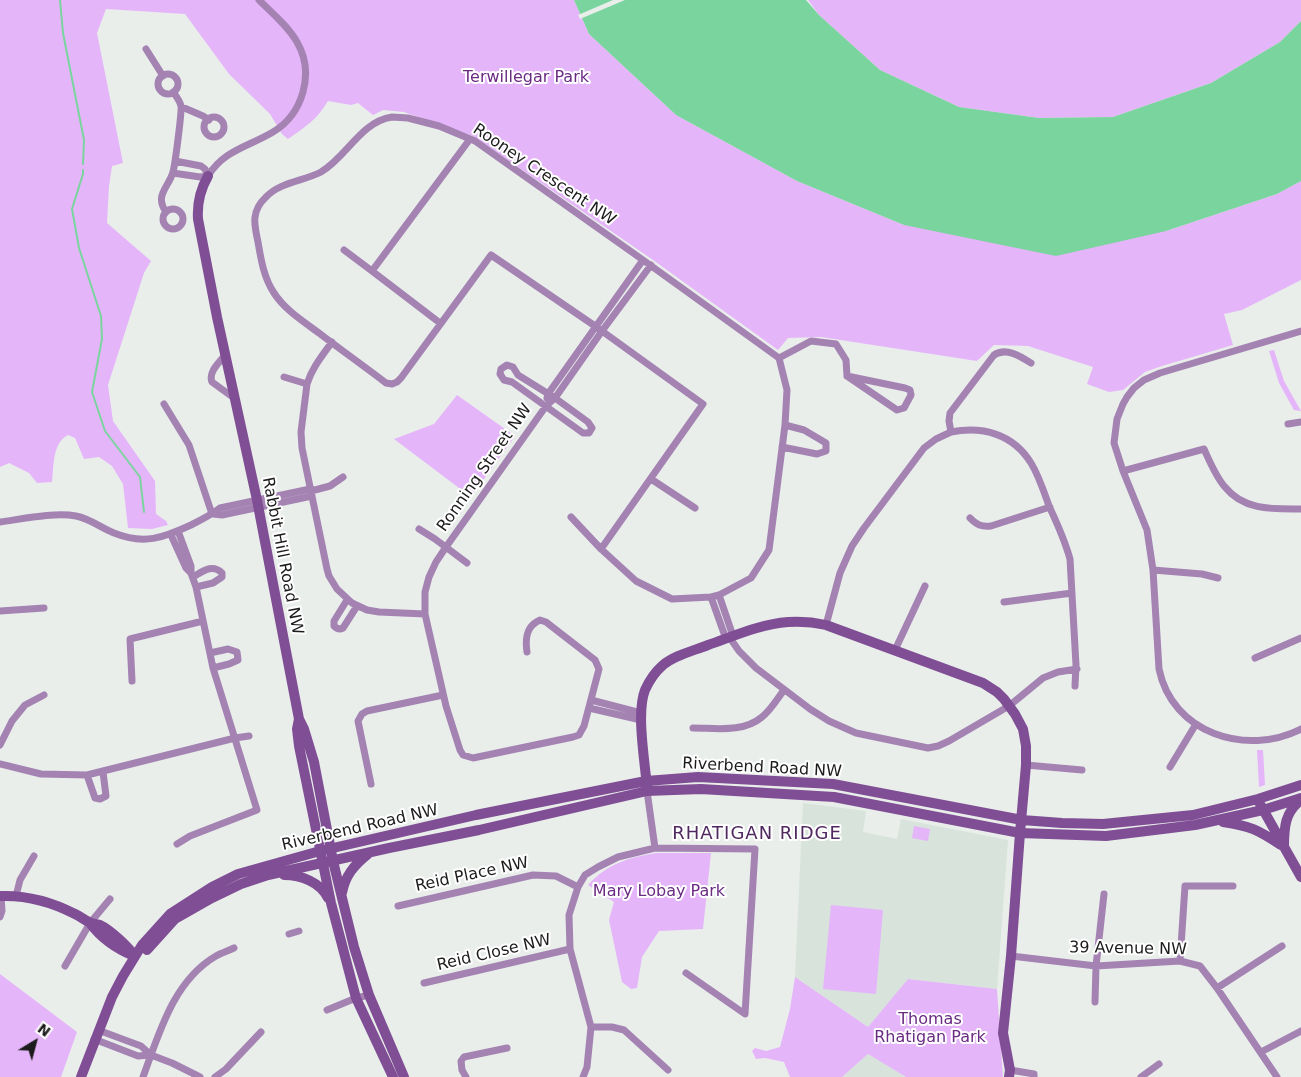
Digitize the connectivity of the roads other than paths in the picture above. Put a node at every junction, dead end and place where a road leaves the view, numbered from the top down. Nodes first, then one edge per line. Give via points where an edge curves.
1 (259, 0) edge
2 (146, 49) dead end
3 (163, 76) junction
4 (173, 92) junction
5 (182, 107) junction
6 (209, 120) dead end
7 (470, 139) junction
8 (175, 161) junction
9 (173, 173) junction
10 (208, 176) junction
11 (166, 212) dead end
12 (344, 250) dead end
13 (643, 260) junction
14 (651, 265) junction
15 (372, 270) junction
16 (440, 322) junction
17 (595, 326) junction
18 (602, 331) junction
19 (1301, 331) edge
20 (332, 342) junction
21 (225, 355) junction
22 (779, 358) junction
23 (1031, 364) dead end
24 (848, 376) junction
25 (284, 377) dead end
26 (307, 384) junction
27 (552, 396) junction
28 (234, 398) junction
29 (164, 404) dead end
30 (546, 406) junction
31 (1301, 422) edge
32 (1288, 424) dead end
33 (785, 426) junction
34 (951, 432) junction
35 (782, 447) junction
36 (1124, 471) junction
37 (343, 476) dead end
38 (651, 479) junction
39 (311, 492) junction
40 (257, 504) junction
41 (1050, 506) junction
42 (695, 508) dead end
43 (1301, 510) edge
44 (212, 514) junction
45 (570, 517) dead end
46 (970, 518) dead end
47 (0, 522) edge
48 (419, 529) dead end
49 (174, 533) junction
50 (446, 547) junction
51 (601, 548) junction
52 (467, 563) dead end
53 (1153, 570) junction
54 (192, 575) junction
55 (1218, 578) dead end
56 (925, 586) dead end
57 (196, 587) junction
58 (1072, 592) junction
59 (719, 595) junction
60 (711, 597) junction
61 (347, 600) junction
62 (1004, 602) dead end
63 (357, 606) junction
64 (44, 608) dead end
65 (0, 610) edge
66 (425, 614) junction
67 (203, 621) junction
68 (826, 625) junction
69 (730, 638) junction
70 (1301, 638) edge
71 (896, 650) junction
72 (527, 652) dead end
73 (210, 654) junction
74 (1255, 658) dead end
75 (213, 668) junction
76 (1077, 669) junction
77 (132, 681) dead end
78 (1075, 686) dead end
79 (784, 690) junction
80 (44, 695) dead end
81 (443, 695) junction
82 (590, 704) junction
83 (1009, 706) junction
84 (641, 717) junction
85 (1196, 724) junction
86 (694, 728) dead end
87 (1301, 730) edge
88 (249, 736) dead end
89 (235, 738) junction
90 (0, 745) edge
91 (0, 764) edge
92 (1026, 766) junction
93 (1170, 767) dead end
94 (1082, 770) dead end
95 (103, 772) junction
96 (87, 775) junction
97 (371, 784) dead end
98 (1301, 785) edge
99 (647, 786) junction
100 (1258, 799) junction
101 (1301, 799) edge
102 (1263, 810) junction
103 (1022, 820) junction
104 (1215, 821) junction
105 (1020, 833) junction
106 (177, 844) dead end
107 (655, 848) junction
108 (1284, 848) junction
109 (325, 850) junction
110 (371, 852) junction
111 (34, 856) dead end
112 (328, 862) junction
113 (268, 875) junction
114 (1301, 877) edge
115 (1233, 886) dead end
116 (578, 888) junction
117 (1104, 894) dead end
118 (0, 896) edge
119 (16, 896) junction
120 (110, 899) dead end
121 (342, 899) junction
122 (331, 903) junction
123 (398, 906) dead end
124 (0, 917) edge
125 (90, 923) junction
126 (299, 931) dead end
127 (289, 934) dead end
128 (1282, 946) dead end
129 (234, 948) dead end
130 (570, 949) junction
131 (136, 956) junction
132 (1011, 956) junction
133 (1180, 961) junction
134 (65, 966) dead end
135 (1096, 966) junction
136 (686, 973) dead end
137 (424, 983) dead end
138 (1217, 988) junction
139 (369, 995) junction
140 (356, 998) junction
141 (1095, 1002) dead end
142 (327, 1010) dead end
143 (591, 1027) junction
144 (1301, 1031) edge
145 (260, 1032) dead end
146 (96, 1035) junction
147 (507, 1048) dead end
148 (1261, 1052) junction
149 (151, 1055) junction
150 (1159, 1064) dead end
151 (668, 1070) dead end
152 (1009, 1073) edge
153 (80, 1077) edge
154 (142, 1077) edge
155 (200, 1077) edge
156 (216, 1077) edge
157 (392, 1077) edge
158 (404, 1077) edge
159 (466, 1077) edge
160 (583, 1077) edge
161 (1034, 1077) edge
162 (1142, 1077) edge
163 (1277, 1077) edge

1 - 10 street, Rabbit Hill Road NW via 301,49 306,73 302,95 296,109 282,124 226,155
2 - 3 street
3 - 4 street via 159,81 161,90
3 - 4 street via 174,76 178,81
4 - 5 street
5 - 6 street
5 - 8 street
7 - 13 street, Rooney Crescent NW
7 - 15 street
7 - 20 street, Rooney Crescent NW via 408,118 384,118 364,131 326,169 273,191 259,205 254,225 270,286 294,314
8 - 9 street
8 - 10 street via 201,166
9 - 10 street
9 - 11 street via 163,191
10 - 21 main road, Rabbit Hill Road NW via 197,210
12 - 15 street
13 - 14 street, Rooney Crescent NW
13 - 17 street, Ronning Street NW
14 - 18 street, Ronning Street NW
14 - 22 street, Rooney Crescent NW
15 - 16 street
16 - 17 street, Rooney Crescent NW via 491,255
16 - 20 street, Rooney Crescent NW via 400,378 392,384 386,383
17 - 18 street
17 - 27 street, Ronning Street NW
18 - 27 street, Ronning Street NW
18 - 38 street via 704,404
19 - 36 street via 1155,375 1139,384 1119,412 1114,435
20 - 26 street
21 - 28 main road, Rabbit Hill Road NW
21 - 28 street via 210,378
22 - 24 street via 811,341 836,344 846,360
22 - 33 street via 787,390
23 - 34 street via 1007,352 994,355 950,413
24 - 24 street via 897,410 904,408 912,395 905,388
25 - 26 street
26 - 39 street via 301,439
27 - 30 street, Ronning Street NW
27 - 30 street, Ronning Street NW via 588,422 592,428 589,433 583,433
27 - 30 street, Ronning Street NW via 518,375 513,367 506,365 501,368 504,380 512,382
28 - 40 main road, Rabbit Hill Road NW
29 - 44 street via 189,445
30 - 50 street, Ronning Street NW
31 - 32 street
33 - 35 street
33 - 35 street via 804,430 826,443 826,451 817,454
34 - 41 street via 991,432 1010,442 1032,464
34 - 68 street via 924,448 858,536 840,573
35 - 59 street via 769,550 750,578
36 - 43 street via 1204,449 1224,486 1240,500 1253,506
36 - 53 street via 1147,530
37 - 39 street via 330,486
38 - 42 street
38 - 51 street
39 - 40 street
39 - 61 street via 329,576
40 - 44 street via 220,508
40 - 109 main road, Rabbit Hill Road NW via 299,719 298,746
41 - 46 street via 991,526 979,526
41 - 58 street via 1068,552
44 - 49 street
45 - 51 street
47 - 49 street via 68,515 82,517 127,537 149,540
48 - 50 street, Ronning Street NW
49 - 54 street via 186,568
50 - 52 street, Ronning Street NW
50 - 66 street, Ronning Street NW via 429,577
51 - 60 street via 636,581 672,599
53 - 55 street
53 - 85 street via 1160,676 1174,703
54 - 57 street
54 - 57 street via 208,569 218,569 222,573 218,580
56 - 71 street
57 - 67 street
58 - 62 street
58 - 76 street
59 - 60 street
59 - 69 street
60 - 69 street
61 - 63 street
61 - 63 street via 334,621 336,628 343,628
63 - 66 street via 379,612
64 - 65 street
66 - 81 street, Ronning Street NW
67 - 73 street
67 - 77 street via 130,639
68 - 69 main road via 786,622
68 - 71 main road
69 - 79 street via 749,663
69 - 84 main road via 681,655 663,665 645,690
70 - 74 street
71 - 83 main road via 983,683 997,692
72 - 82 street, Ronning Street NW via 527,633 540,620 593,658 598,669
73 - 75 street
73 - 75 street via 228,649 237,652 238,660
75 - 89 street
76 - 78 street
76 - 83 street via 1043,678
79 - 83 street via 819,716 847,730 928,748 943,744
79 - 86 street via 763,716 749,725
80 - 90 street via 25,705 12,721
81 - 82 street, Ronning Street NW via 460,750 470,758 575,737 582,730
81 - 97 street via 362,714 358,721
82 - 84 street
83 - 92 main road via 1026,739
84 - 99 main road
85 - 87 street via 1226,738 1252,741 1277,739
85 - 93 street
88 - 89 street
89 - 95 street
89 - 106 street via 257,810
91 - 96 street via 41,774
92 - 94 street
92 - 103 main road
95 - 96 street
95 - 96 street via 106,796 100,800 95,798
98 - 100 main road, Riverbend Road NW
99 - 103 main road, Riverbend Road NW via 698,777 832,784
99 - 105 main road, Riverbend Road NW via 834,797
99 - 107 street
99 - 109 main road, Riverbend Road NW via 476,815
99 - 110 main road, Riverbend Road NW via 479,830
100 - 102 main road
100 - 103 main road, Riverbend Road NW via 1193,815 1103,824
101 - 102 main road, Riverbend Road NW
101 - 108 main road via 1287,819
102 - 104 main road, Riverbend Road NW
102 - 108 main road
103 - 105 main road
104 - 105 main road, Riverbend Road NW via 1106,836
104 - 108 main road via 1253,828
105 - 132 main road
107 - 116 street via 618,857 598,867 585,875
107 - 136 street via 755,849 745,1014
108 - 114 main road
109 - 112 main road, Rabbit Hill Road NW
109 - 131 main road, Riverbend Road NW via 238,874 212,887 170,914
110 - 112 main road, Riverbend Road NW
110 - 121 main road via 346,878
111 - 119 street via 20,880
112 - 113 main road, Riverbend Road NW
112 - 121 main road, Rabbit Hill Road NW
112 - 122 main road, Rabbit Hill Road NW
113 - 122 main road via 292,875 313,881
113 - 131 main road, Riverbend Road NW via 241,884 175,919 145,952
115 - 133 street via 1185,886
116 - 123 street, Reid Place NW via 556,876 533,875
116 - 130 street via 569,915
117 - 135 street
118 - 119 main road
118 - 124 street
119 - 125 main road via 64,909
120 - 125 street
121 - 139 main road, Rabbit Hill Road NW
122 - 140 main road, Rabbit Hill Road NW
125 - 131 main road via 101,926 126,944
125 - 134 street
126 - 127 street
128 - 138 street
129 - 149 street via 216,956 189,979 168,1010
130 - 137 street, Reid Close NW
130 - 143 street
131 - 146 main road, Riverbend Road NW via 112,997
132 - 135 street, 39 Avenue NW
132 - 152 main road via 1003,1033
133 - 135 street, 39 Avenue NW
133 - 138 street, 39 Avenue NW via 1200,966
135 - 141 street
138 - 148 street, 39 Avenue NW
139 - 140 street
139 - 158 main road, Rabbit Hill Road NW
140 - 142 street
140 - 157 main road, Rabbit Hill Road NW
143 - 151 street via 624,1030
143 - 160 street
144 - 148 street
145 - 156 street
146 - 149 street via 140,1046
146 - 153 main road, Riverbend Road NW
147 - 159 street via 464,1057 461,1061
148 - 163 street, 39 Avenue NW
149 - 154 street
149 - 155 street
150 - 162 street
152 - 161 street via 1034,1074

